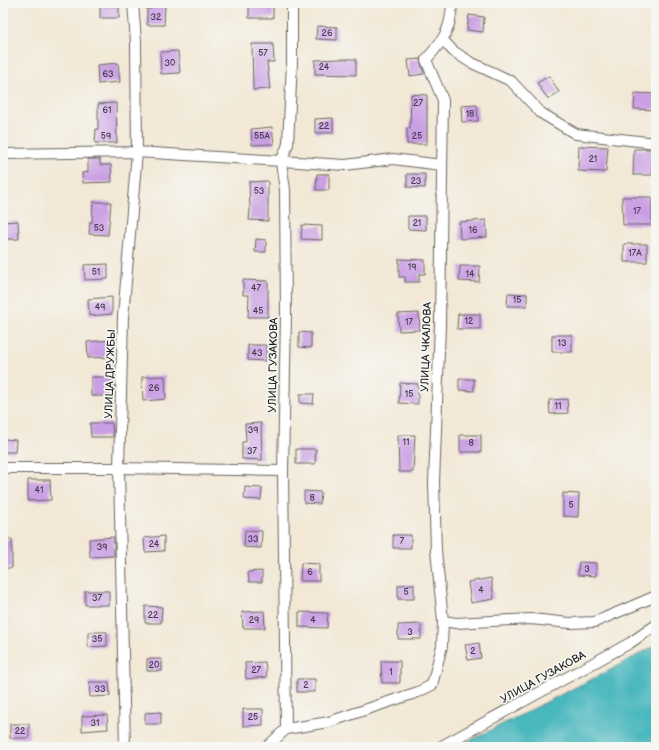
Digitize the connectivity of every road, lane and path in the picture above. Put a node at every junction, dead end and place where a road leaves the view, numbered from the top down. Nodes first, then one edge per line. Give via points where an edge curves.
1 (133, 3) edge
2 (292, 3) edge
3 (452, 3) edge
4 (443, 40) junction
5 (656, 143) edge
6 (137, 152) junction
7 (3, 154) edge
8 (281, 162) junction
9 (442, 166) junction
10 (3, 468) edge
11 (119, 468) junction
12 (283, 471) junction
13 (656, 596) edge
14 (443, 621) junction
15 (656, 625) edge
16 (286, 729) junction
17 (125, 747) edge
18 (267, 747) edge
19 (440, 747) edge

1 - 6 street, УЛИЦА ДРУЖБЫ
2 - 8 street, УЛИЦА ГУЗАКОВА via 288,144
3 - 4 street, УЛИЦА ЧКАЛОВА via 451,18
4 - 5 street via 453,51 470,62 511,81 541,113 576,134
4 - 9 street, УЛИЦА ЧКАЛОВА via 426,60 443,100
6 - 7 street
6 - 8 street
6 - 11 street, УЛИЦА ДРУЖБЫ via 124,318
8 - 9 street via 344,165 393,159
8 - 12 street, УЛИЦА ГУЗАКОВА via 285,190 286,315
9 - 14 street, УЛИЦА ЧКАЛОВА via 440,325 434,482 436,550
10 - 11 street
11 - 12 street
11 - 17 street, УЛИЦА ДРУЖБЫ
12 - 16 street, УЛИЦА ГУЗАКОВА
13 - 14 street via 595,622
14 - 16 street, УЛИЦА ЧКАЛОВА via 442,646 432,685 329,722
15 - 19 street, УЛИЦА ГУЗАКОВА via 630,643
16 - 18 street

